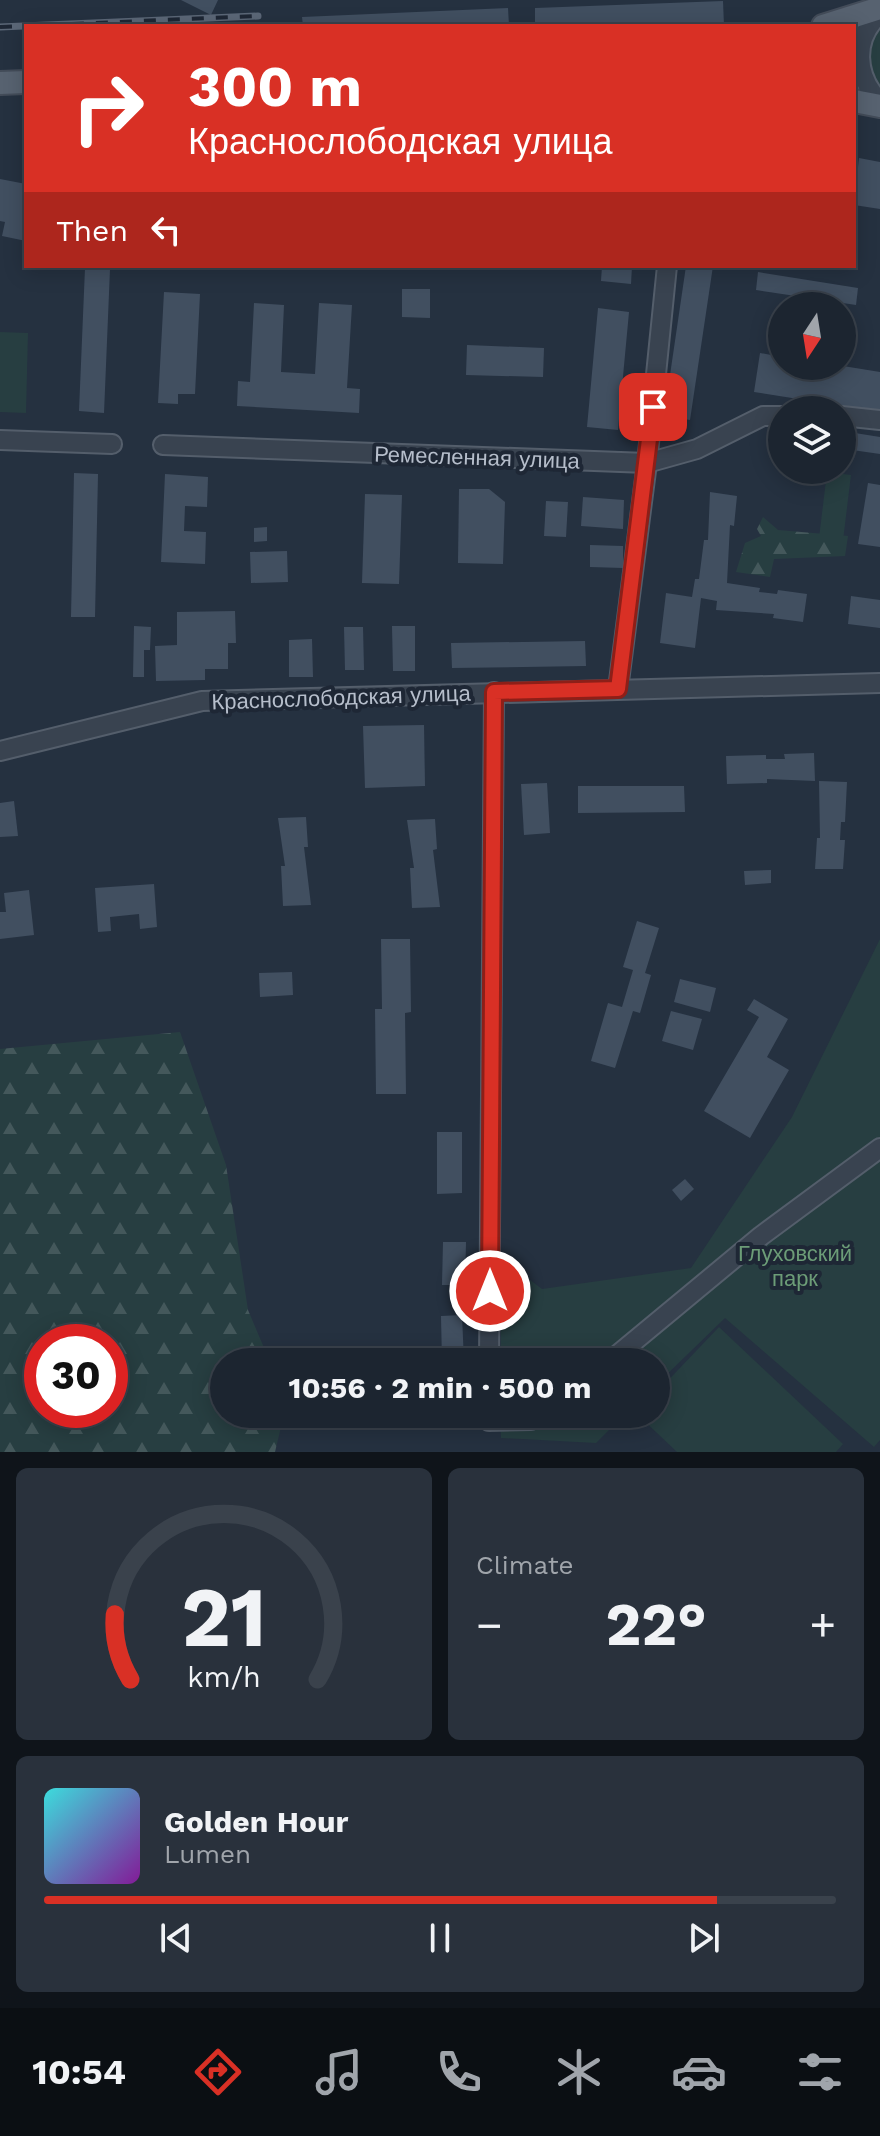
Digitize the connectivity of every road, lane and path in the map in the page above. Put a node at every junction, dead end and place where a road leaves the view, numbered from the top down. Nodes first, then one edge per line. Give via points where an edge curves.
1 (880, 11) edge
2 (831, 24) edge
3 (24, 82) edge
4 (0, 83) edge
5 (856, 101) edge
6 (880, 104) edge
7 (667, 268) edge
8 (768, 416) edge
9 (856, 417) edge
10 (880, 420) edge
11 (0, 440) edge
12 (112, 444) dead end
13 (163, 445) dead end
14 (647, 463) junction
15 (880, 683) edge
16 (618, 689) junction
17 (494, 692) junction
18 (0, 751) edge
19 (880, 1148) edge
20 (489, 1348) edge
21 (626, 1348) edge

1 - 2 main road
1 - 6 street via 860,45 859,63
3 - 4 main road
5 - 6 main road
7 - 14 street
8 - 14 street, Ремесленная улица via 697,449
9 - 10 street
11 - 12 street
13 - 14 street, Ремесленная улица
14 - 16 street
15 - 16 street, Краснослободская улица
16 - 17 street, Краснослободская улица
17 - 18 street, Краснослободская улица via 202,701
17 - 20 street
19 - 21 street via 761,1236

